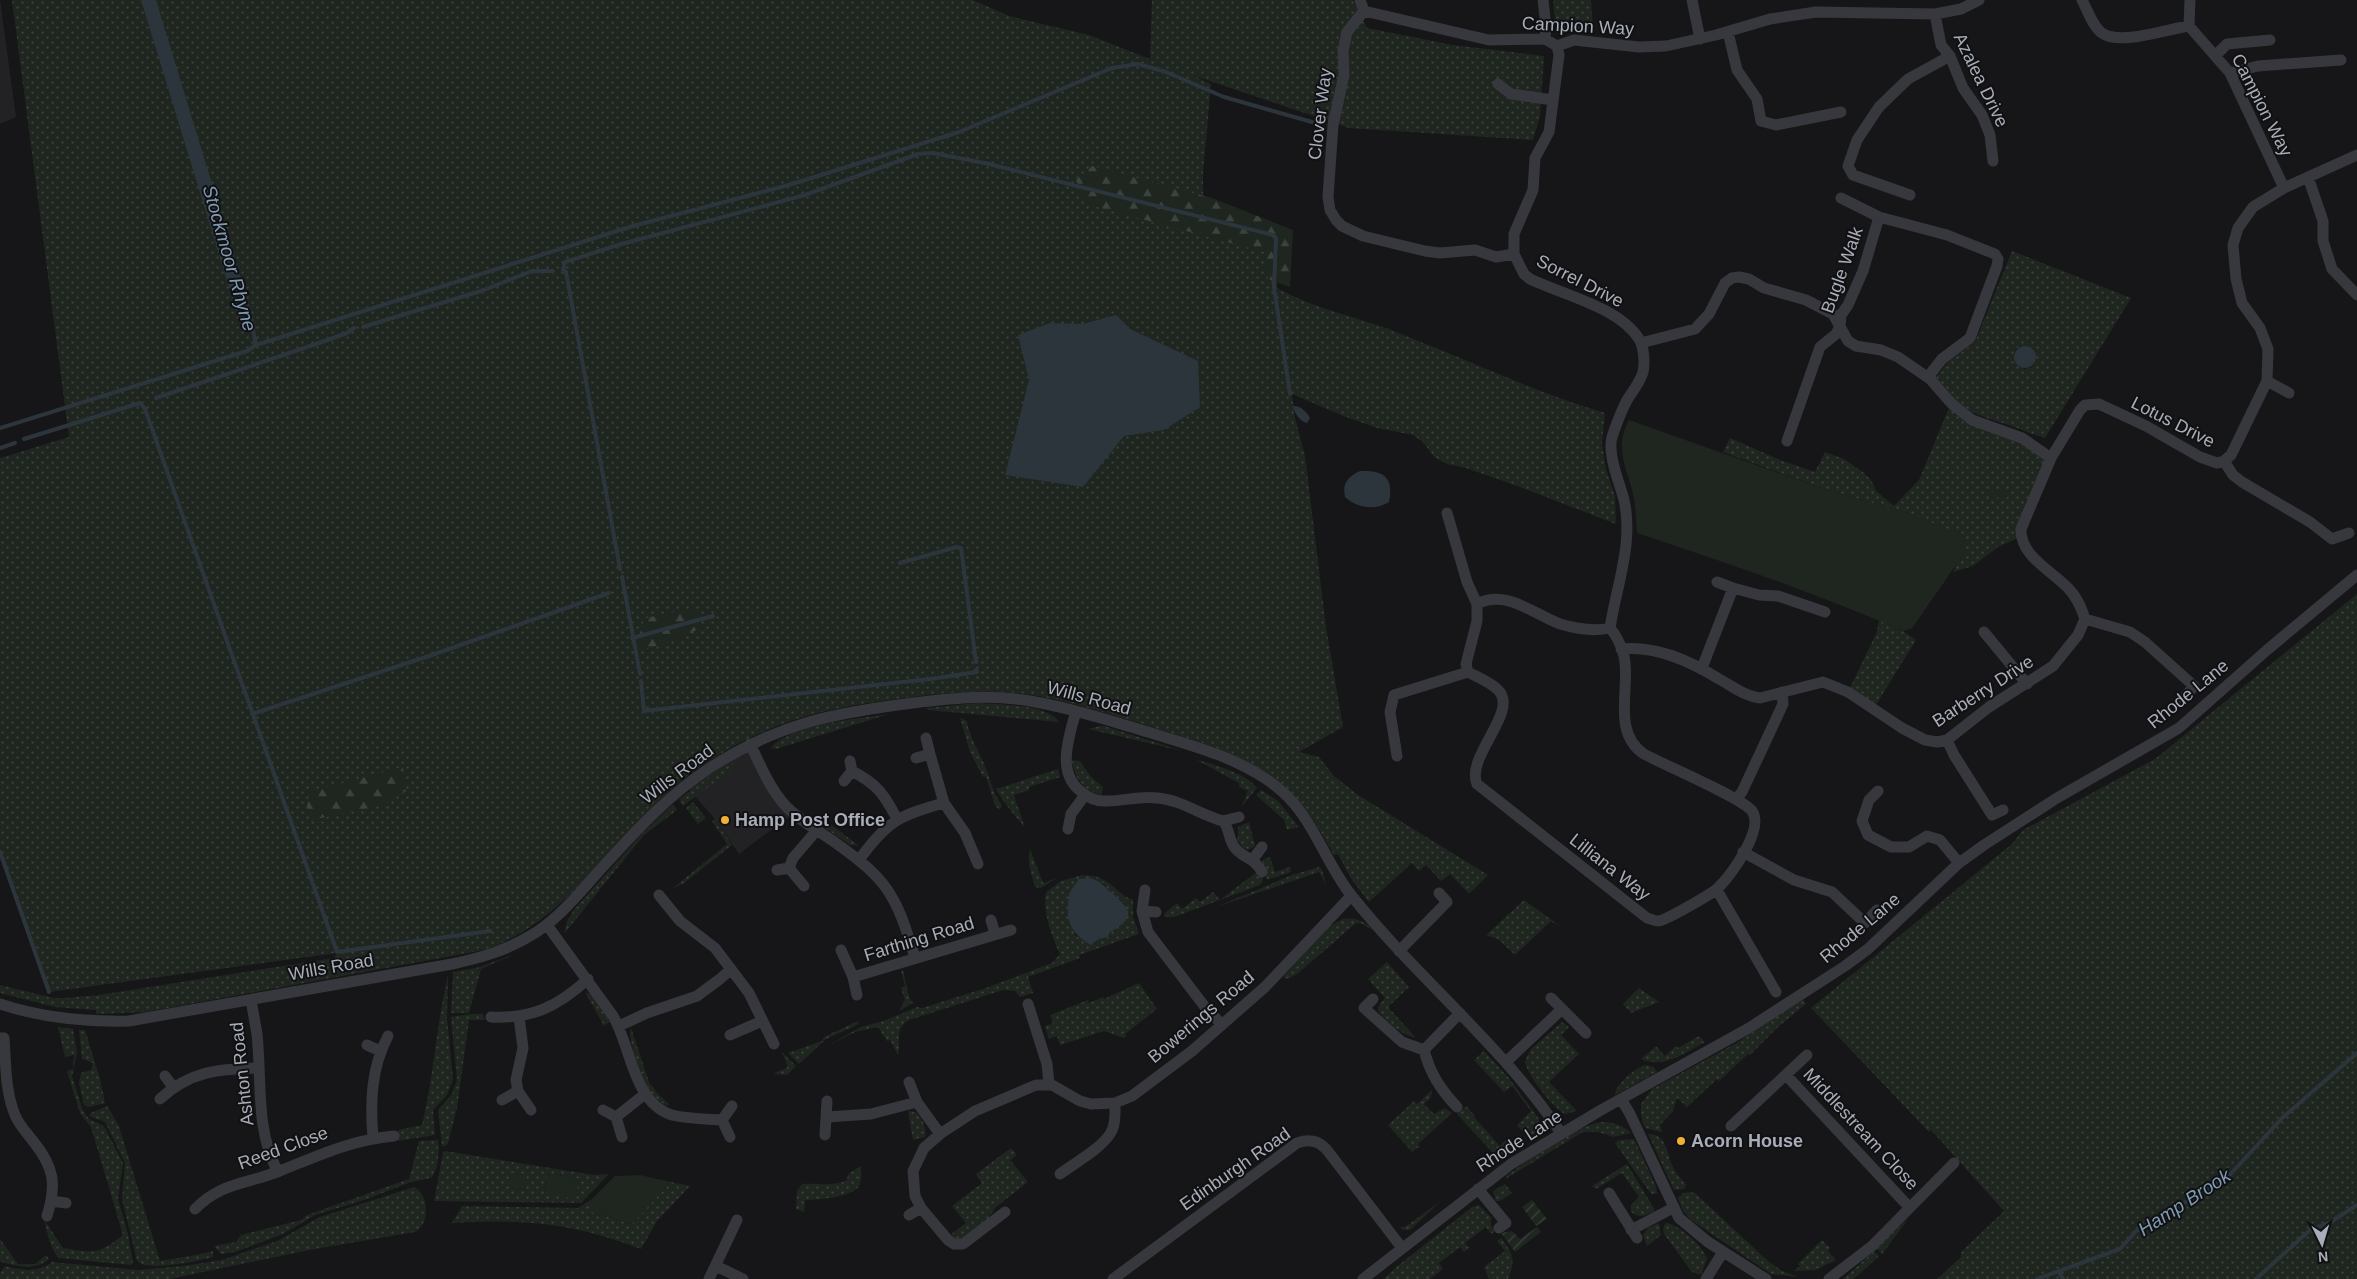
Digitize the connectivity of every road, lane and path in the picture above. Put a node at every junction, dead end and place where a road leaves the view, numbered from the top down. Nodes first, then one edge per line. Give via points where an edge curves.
1 (1360, 0) edge
2 (1543, 0) edge
3 (1692, 0) edge
4 (1979, 0) edge
5 (2082, 0) edge
6 (2190, 0) edge
7 (1364, 11) junction
8 (1934, 14) junction
9 (2189, 26) junction
10 (1728, 32) junction
11 (1545, 39) junction
12 (1700, 39) junction
13 (2270, 40) dead end
14 (1557, 46) junction
15 (2216, 55) junction
16 (1950, 56) junction
17 (2340, 60) dead end
18 (2230, 73) junction
19 (1498, 84) dead end
20 (1553, 100) junction
21 (1841, 112) dead end
22 (2357, 155) edge
23 (1993, 161) dead end
24 (2308, 177) junction
25 (2284, 188) junction
26 (1910, 195) dead end
27 (1841, 198) dead end
28 (1879, 217) junction
29 (1514, 254) junction
30 (2357, 295) edge
31 (1840, 326) junction
32 (1641, 343) junction
33 (1930, 379) junction
34 (2267, 381) junction
35 (2289, 393) dead end
36 (1787, 441) dead end
37 (2051, 458) junction
38 (2224, 461) junction
39 (1447, 513) dead end
40 (2349, 533) dead end
41 (2357, 575) edge
42 (1717, 582) dead end
43 (1733, 588) junction
44 (1477, 604) junction
45 (1825, 612) dead end
46 (2085, 619) junction
47 (1610, 628) junction
48 (1984, 632) dead end
49 (1622, 648) junction
50 (1702, 668) junction
51 (1468, 672) junction
52 (2028, 684) junction
53 (1782, 692) junction
54 (2180, 703) dead end
55 (1076, 711) junction
56 (926, 738) dead end
57 (1947, 740) junction
58 (750, 744) junction
59 (930, 754) junction
60 (1397, 756) dead end
61 (916, 758) dead end
62 (844, 781) dead end
63 (1878, 791) dead end
64 (1085, 795) junction
65 (1736, 799) junction
66 (944, 803) junction
67 (2003, 810) dead end
68 (1239, 817) dead end
69 (897, 819) junction
70 (1223, 821) junction
71 (1068, 829) dead end
72 (817, 830) junction
73 (1262, 847) dead end
74 (1743, 852) junction
75 (1253, 859) junction
76 (859, 860) junction
77 (1959, 863) junction
78 (978, 864) dead end
79 (789, 868) junction
80 (777, 870) dead end
81 (1262, 872) dead end
82 (804, 886) dead end
83 (1145, 890) dead end
84 (1717, 890) junction
85 (1439, 893) dead end
86 (659, 895) dead end
87 (1351, 896) junction
88 (1877, 910) dead end
89 (1142, 911) junction
90 (1156, 912) dead end
91 (991, 920) dead end
92 (547, 924) junction
93 (1011, 930) dead end
94 (995, 934) junction
95 (840, 950) dead end
96 (1399, 951) junction
97 (915, 958) junction
98 (731, 969) junction
99 (853, 977) junction
100 (588, 978) junction
101 (1776, 992) dead end
102 (857, 995) dead end
103 (1551, 998) dead end
104 (1373, 999) dead end
105 (251, 1000) junction
106 (0, 1004) edge
107 (1028, 1004) dead end
108 (1562, 1009) junction
109 (1460, 1013) junction
110 (491, 1017) dead end
111 (520, 1017) junction
112 (762, 1021) junction
113 (1222, 1025) junction
114 (619, 1026) junction
115 (1586, 1033) dead end
116 (4, 1035) edge
117 (730, 1035) dead end
118 (388, 1036) dead end
119 (774, 1044) dead end
120 (367, 1045) dead end
121 (1424, 1050) junction
122 (380, 1051) junction
123 (1807, 1055) dead end
124 (1506, 1061) junction
125 (259, 1068) junction
126 (1786, 1075) junction
127 (165, 1076) dead end
128 (4, 1082) edge
129 (909, 1082) dead end
130 (1049, 1084) junction
131 (173, 1086) junction
132 (518, 1091) junction
133 (644, 1094) junction
134 (160, 1099) dead end
135 (1621, 1099) junction
136 (502, 1100) dead end
137 (827, 1101) dead end
138 (917, 1102) junction
139 (1115, 1103) junction
140 (732, 1106) dead end
141 (1457, 1107) dead end
142 (531, 1110) dead end
143 (603, 1110) dead end
144 (616, 1117) junction
145 (827, 1117) junction
146 (722, 1120) junction
147 (1731, 1126) dead end
148 (1561, 1133) junction
149 (940, 1134) junction
150 (826, 1135) dead end
151 (394, 1136) dead end
152 (730, 1136) dead end
153 (373, 1138) junction
154 (622, 1138) dead end
155 (1954, 1164) dead end
156 (278, 1172) junction
157 (1060, 1174) dead end
158 (200, 1186) dead end
159 (1478, 1189) junction
160 (1609, 1194) dead end
161 (207, 1197) junction
162 (52, 1201) junction
163 (66, 1203) dead end
164 (1909, 1207) junction
165 (921, 1208) junction
166 (1673, 1208) junction
167 (195, 1209) dead end
168 (1004, 1212) dead end
169 (909, 1215) dead end
170 (47, 1216) dead end
171 (737, 1220) dead end
172 (1499, 1228) dead end
173 (1402, 1248) junction
174 (1723, 1252) junction
175 (716, 1266) junction
176 (709, 1279) edge
177 (743, 1279) edge
178 (1113, 1279) edge
179 (1363, 1279) edge
180 (1706, 1279) edge
181 (1766, 1279) edge
182 (1829, 1279) edge

1 - 7 street
2 - 11 street
3 - 12 street
4 - 8 street, Campion Way via 1961,9
5 - 9 street via 2101,33 2113,38 2124,39
6 - 9 street
7 - 11 street, Campion Way via 1489,40
7 - 29 street, Clover Way via 1347,32 1343,51 1344,75 1333,125 1328,197 1336,220 1363,236 1425,251 1475,250 1496,257
8 - 10 street, Campion Way via 1816,12 1770,19
8 - 16 street, Azalea Drive via 1941,45
9 - 15 street, Campion Way
10 - 12 street, Campion Way
10 - 21 street via 1737,70 1757,99 1762,121 1776,126
11 - 14 street, Campion Way
12 - 14 street, Campion Way via 1652,47 1574,40
13 - 15 street via 2227,44
14 - 20 street, Sorrel Drive
15 - 18 street, Campion Way
16 - 23 street, Azalea Drive via 1963,88 1982,115 1990,135
16 - 26 street via 1908,79 1879,107 1857,140 1848,166 1853,175
17 - 18 street via 2258,66
18 - 25 street, Campion Way
19 - 20 street via 1511,94
20 - 29 street, Sorrel Drive via 1549,132 1535,158 1533,190 1514,234
22 - 24 street
24 - 25 street
24 - 30 street via 2323,221 2323,240 2332,269
25 - 34 street via 2254,207 2238,228 2232,245 2242,303 2260,328 2268,349
27 - 28 street
28 - 31 street, Bugle Walk via 1862,271 1841,315
28 - 33 street via 1947,235 1995,254 1998,259 1970,338 1942,359
29 - 32 street, Sorrel Drive via 1530,279 1601,309 1626,326
31 - 32 street via 1833,314 1806,300 1739,277 1725,283 1709,314 1695,329
31 - 33 street via 1848,341 1856,346 1898,357
31 - 36 street, Bugle Walk via 1836,334 1820,347
32 - 47 street via 1642,373 1611,438 1627,524 1620,586
33 - 37 street via 1951,403 1972,420 2022,438
34 - 35 street
34 - 38 street, Lotus Drive via 2231,455
37 - 38 street, Lotus Drive via 2080,410 2092,403 2137,422 2200,458 2217,463
37 - 46 street via 2021,538 2025,549 2070,589
38 - 40 street via 2242,482 2310,522 2332,539
39 - 44 street via 1467,582
41 - 77 street, Rhode Lane via 2179,728 2020,820
42 - 43 street
43 - 45 street via 1778,596
43 - 50 street
44 - 47 street via 1498,598 1572,627 1597,631
44 - 51 street via 1477,621 1467,657
46 - 52 street, Barberry Drive via 2078,635 2053,666
46 - 54 street via 2117,627 2146,642 2194,686
47 - 49 street, Lilliana Way
48 - 52 street
49 - 50 street, Barberry Drive via 1645,648
49 - 65 street, Lilliana Way via 1624,713 1632,743 1644,754
50 - 53 street, Barberry Drive via 1750,697 1760,698
51 - 60 street via 1394,694 1390,712
51 - 84 street, Lilliana Way via 1498,690 1503,698 1501,714 1475,768 1474,778 1482,788 1647,918 1658,921 1669,918
52 - 57 street, Barberry Drive via 1989,707
53 - 57 street, Barberry Drive via 1822,682 1848,692 1924,740
53 - 65 street via 1783,704
55 - 58 street, Wills Road via 1007,698 945,699 830,715
55 - 64 street via 1066,767 1074,785
55 - 87 street, Wills Road via 1228,758 1265,778 1301,812
56 - 59 street
57 - 67 street via 1992,816
58 - 72 street via 784,803
58 - 92 street, Wills Road via 714,765 662,804
59 - 61 street
59 - 66 street
62 - 69 street via 851,766 880,790
63 - 77 street via 1869,800 1862,821 1868,835 1891,847 1908,847 1927,836 1940,840
64 - 70 street via 1102,801 1165,798
64 - 71 street via 1071,814
65 - 74 street, Lilliana Way via 1755,818 1754,834
66 - 69 street
66 - 78 street via 970,830
68 - 70 street
69 - 76 street via 873,840
70 - 75 street via 1236,850
72 - 76 street
72 - 79 street via 793,858
73 - 75 street
74 - 84 street, Lilliana Way
74 - 88 street via 1794,880 1832,892 1864,923
75 - 81 street
76 - 97 street via 895,900
77 - 135 street, Rhode Lane via 1868,949 1838,970 1748,1028
79 - 80 street
79 - 82 street
83 - 89 street
84 - 101 street
85 - 96 street via 1448,902
86 - 98 street via 680,921 715,948
87 - 96 street
87 - 113 street, Bowerings Road via 1265,987
89 - 90 street
89 - 113 street via 1148,932 1204,1008
91 - 94 street, Farthing Road
92 - 100 street
92 - 105 street, Wills Road via 519,942 483,957
93 - 94 street, Farthing Road
94 - 97 street, Farthing Road
95 - 99 street, Farthing Road
96 - 109 street
97 - 99 street, Farthing Road
98 - 112 street via 749,993
98 - 114 street via 697,996
99 - 102 street, Farthing Road
100 - 111 street via 548,1008
100 - 114 street
103 - 108 street
104 - 121 street via 1364,1008 1402,1042
105 - 106 street, Wills Road via 129,1021 76,1020
105 - 125 street, Ashton Road
107 - 130 street via 1047,1064
108 - 115 street
108 - 124 street
109 - 121 street
109 - 124 street
110 - 111 street
111 - 132 street via 523,1048 517,1070
112 - 117 street
112 - 119 street
113 - 139 street, Bowerings Road via 1148,1084
114 - 133 street
116 - 128 street
118 - 122 street
120 - 122 street
121 - 141 street via 1438,1085
122 - 153 street via 371,1103
123 - 126 street, Middlestream Close
124 - 148 street
125 - 131 street via 202,1073
125 - 156 street, Ashton Road via 263,1123 268,1149
126 - 147 street, Middlestream Close
126 - 164 street, Middlestream Close
127 - 131 street
128 - 162 street via 19,1123 50,1167
129 - 138 street
130 - 139 street, Bowerings Road via 1086,1103
130 - 149 street via 1036,1085 997,1101
131 - 134 street
132 - 136 street
132 - 142 street
133 - 144 street
133 - 146 street via 670,1114
135 - 148 street, Rhode Lane
135 - 166 street
137 - 145 street
138 - 145 street via 870,1114
138 - 149 street
139 - 157 street via 1111,1134
140 - 146 street
143 - 144 street
144 - 154 street
145 - 150 street
146 - 152 street
148 - 159 street, Rhode Lane
149 - 165 street via 924,1148 913,1171 915,1196
151 - 153 street, Reed Close
153 - 156 street, Reed Close via 320,1153
155 - 164 street
156 - 161 street, Reed Close via 226,1187
158 - 161 street
159 - 172 street via 1506,1223
159 - 173 street, Rhode Lane
160 - 166 street via 1634,1234
161 - 167 street, Reed Close
162 - 163 street
162 - 170 street
164 - 182 street via 1872,1246
165 - 168 street via 945,1237 957,1245 963,1244
165 - 169 street
166 - 174 street via 1683,1222
171 - 175 street
173 - 178 street, Edinburgh Road via 1327,1150 1319,1143 1305,1141
173 - 179 street, Rhode Lane
174 - 180 street
174 - 181 street
175 - 176 street
175 - 177 street

